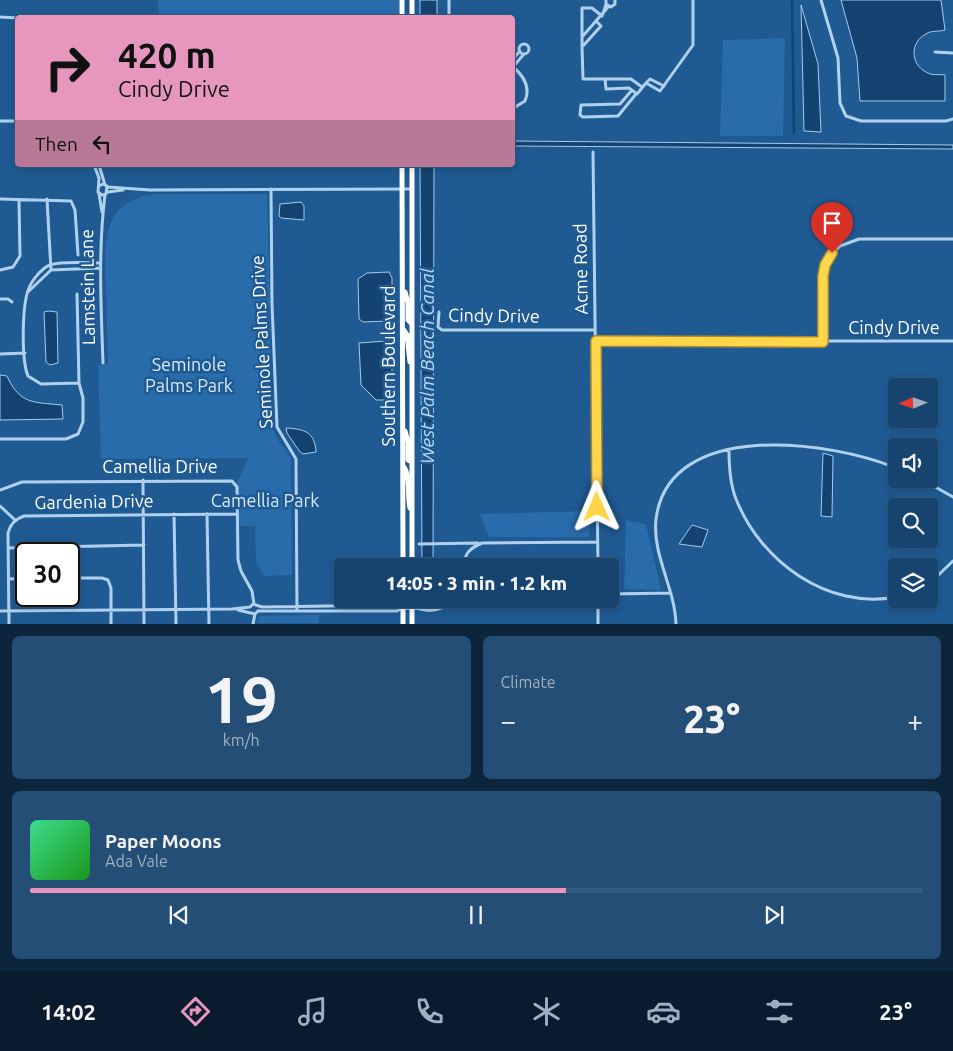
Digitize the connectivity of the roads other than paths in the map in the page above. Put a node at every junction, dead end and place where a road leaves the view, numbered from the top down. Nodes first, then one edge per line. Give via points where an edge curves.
1 (402, 0) edge
2 (412, 0) edge
3 (449, 0) edge
4 (615, 0) edge
5 (693, 0) edge
6 (821, 0) edge
7 (607, 4) edge
8 (402, 15) edge
9 (412, 15) edge
10 (449, 15) edge
11 (602, 15) junction
12 (0, 17) edge
13 (15, 18) edge
14 (597, 22) junction
15 (582, 37) junction
16 (582, 47) junction
17 (935, 52) dead end
18 (953, 53) edge
19 (515, 58) edge
20 (515, 64) edge
21 (515, 67) edge
22 (605, 79) junction
23 (646, 83) junction
24 (664, 86) junction
25 (642, 87) junction
26 (632, 90) junction
27 (636, 94) junction
28 (620, 104) junction
29 (515, 107) edge
30 (626, 109) junction
31 (953, 119) edge
32 (0, 121) edge
33 (15, 121) edge
34 (593, 152) dead end
35 (95, 167) edge
36 (100, 167) edge
37 (402, 167) edge
38 (412, 167) edge
39 (99, 186) junction
40 (271, 189) junction
41 (402, 189) junction
42 (412, 189) junction
43 (106, 190) junction
44 (99, 194) junction
45 (0, 199) edge
46 (47, 199) junction
47 (19, 200) junction
48 (102, 212) junction
49 (953, 239) edge
50 (78, 255) dead end
51 (100, 263) junction
52 (71, 264) junction
53 (62, 267) junction
54 (51, 268) junction
55 (100, 268) junction
56 (71, 269) junction
57 (0, 270) edge
58 (403, 285) junction
59 (76, 294) dead end
60 (0, 299) edge
61 (12, 302) dead end
62 (439, 312) dead end
63 (412, 324) junction
64 (403, 329) junction
65 (595, 330) junction
66 (596, 341) junction
67 (953, 341) edge
68 (823, 342) junction
69 (25, 353) junction
70 (0, 354) edge
71 (103, 363) dead end
72 (412, 369) junction
73 (79, 383) junction
74 (403, 423) junction
75 (0, 439) edge
76 (729, 450) junction
77 (412, 462) junction
78 (888, 465) edge
79 (403, 466) junction
80 (143, 480) junction
81 (937, 488) edge
82 (0, 490) edge
83 (953, 497) edge
84 (0, 506) edge
85 (174, 514) junction
86 (207, 514) junction
87 (237, 514) junction
88 (144, 515) junction
89 (412, 515) junction
90 (15, 520) junction
91 (597, 542) junction
92 (482, 543) junction
93 (419, 544) dead end
94 (144, 545) junction
95 (8, 548) junction
96 (403, 558) edge
97 (412, 558) edge
98 (465, 558) edge
99 (598, 558) edge
100 (953, 561) edge
101 (938, 575) edge
102 (80, 578) edge
103 (9, 579) junction
104 (15, 579) edge
105 (671, 593) junction
106 (619, 594) edge
107 (888, 598) edge
108 (334, 605) edge
109 (297, 606) junction
110 (403, 608) joint
111 (412, 608) edge
112 (419, 608) edge
113 (445, 608) edge
114 (598, 608) edge
115 (254, 609) junction
116 (111, 610) junction
117 (144, 610) junction
118 (176, 610) junction
119 (209, 610) junction
120 (0, 611) edge
121 (9, 611) junction
122 (297, 611) junction
123 (253, 622) edge
124 (9, 624) edge
125 (111, 624) edge
126 (144, 624) edge
127 (176, 624) edge
128 (209, 624) edge
129 (404, 624) edge
130 (412, 624) edge
131 (598, 624) edge
132 (676, 624) edge

1 - 8 highway
2 - 9 highway
3 - 10 street
4 - 7 street via 614,5
5 - 24 street via 693,45
6 - 31 street via 838,58 840,103 846,116 861,121
7 - 11 street
11 - 14 street
11 - 15 street via 592,8 582,8
12 - 13 street
14 - 15 street
14 - 16 street via 601,26
15 - 16 street
16 - 22 street via 583,79
17 - 18 street
19 - 20 street via 522,53
21 - 29 street via 525,81 527,91 525,101
22 - 25 street via 631,79
22 - 26 street via 606,89
23 - 24 street via 650,79
23 - 24 street via 660,91
23 - 25 street
25 - 27 street
26 - 27 street
26 - 28 street
27 - 30 street
28 - 30 street
28 - 30 street via 583,104 580,115 618,116
32 - 33 street
34 - 65 street, Acme Road
35 - 39 street, Lamstein Lane
36 - 43 street
37 - 41 highway, Southern Boulevard
38 - 42 highway, Southern Boulevard
39 - 43 street
39 - 44 street, Lamstein Lane
40 - 41 street
40 - 43 street
40 - 109 street, Seminole Palms Drive via 277,427 296,459
41 - 42 street
41 - 58 highway, Southern Boulevard
42 - 63 highway, Southern Boulevard
43 - 44 street
43 - 48 street, Lamstein Lane
44 - 48 street, Lamstein Lane
45 - 47 street
46 - 47 street
46 - 50 street via 65,199 74,205
46 - 54 street
47 - 57 street via 20,256 14,267
48 - 51 street, Lamstein Lane
49 - 68 street via 859,239 840,246 829,256 824,268
51 - 52 street
51 - 55 street, Lamstein Lane
52 - 53 street
52 - 56 street
53 - 54 street
53 - 56 street
54 - 69 street via 39,277 25,300
55 - 56 street
55 - 71 street, Lamstein Lane
58 - 63 highway via 408,320
58 - 64 highway, Southern Boulevard
59 - 73 street
60 - 61 street
62 - 65 street, Cindy Drive via 438,328 442,330
63 - 72 highway, Southern Boulevard
64 - 72 highway via 407,335 407,353
64 - 74 highway, Southern Boulevard
65 - 66 street, Acme Road
66 - 68 street, Cindy Drive
66 - 91 street, Acme Road
67 - 68 street, Cindy Drive
69 - 70 street
69 - 73 street via 27,373 35,382
72 - 77 highway, Southern Boulevard
73 - 75 street via 83,422 75,436 66,439
74 - 77 highway via 408,460
74 - 79 highway, Southern Boulevard
76 - 78 street via 776,446 818,448
76 - 105 street via 704,457 680,472 660,502 656,537
76 - 107 street via 732,488 739,506 759,539 779,561 804,579 838,594 871,600
77 - 89 highway, Southern Boulevard
79 - 89 highway via 407,470 407,497
79 - 96 highway, Southern Boulevard
80 - 82 street, Camellia Drive via 22,482
80 - 87 street, Camellia Drive via 230,480 237,487
80 - 88 street
81 - 83 street
84 - 90 street
85 - 86 street, Gardenia Drive
85 - 88 street, Gardenia Drive
85 - 118 street
86 - 87 street, Gardenia Drive
86 - 119 street
87 - 115 street, Camellia Drive via 240,566 253,596
88 - 90 street, Gardenia Drive via 24,516
88 - 94 street
89 - 97 highway, Southern Boulevard
90 - 95 street, Gardenia Drive via 9,530
91 - 92 street
91 - 99 street, Acme Road
92 - 93 street
92 - 98 street via 472,547
94 - 95 street
94 - 117 street
95 - 103 street, Gardenia Drive
100 - 101 street
102 - 116 street via 108,580
103 - 104 street
103 - 121 street, Gardenia Drive
105 - 106 street
105 - 132 street
108 - 109 street
109 - 115 street
109 - 122 street, Seminole Palms Drive
110 - 122 street via 397,611
110 - 129 highway
111 - 130 highway
112 - 113 street
114 - 131 street
115 - 119 street
115 - 122 street
115 - 123 street, Camellia Drive
116 - 117 street
116 - 121 street
116 - 125 street
117 - 118 street
117 - 126 street
118 - 119 street
118 - 127 street
119 - 128 street
120 - 121 street
121 - 124 street, Gardenia Drive

